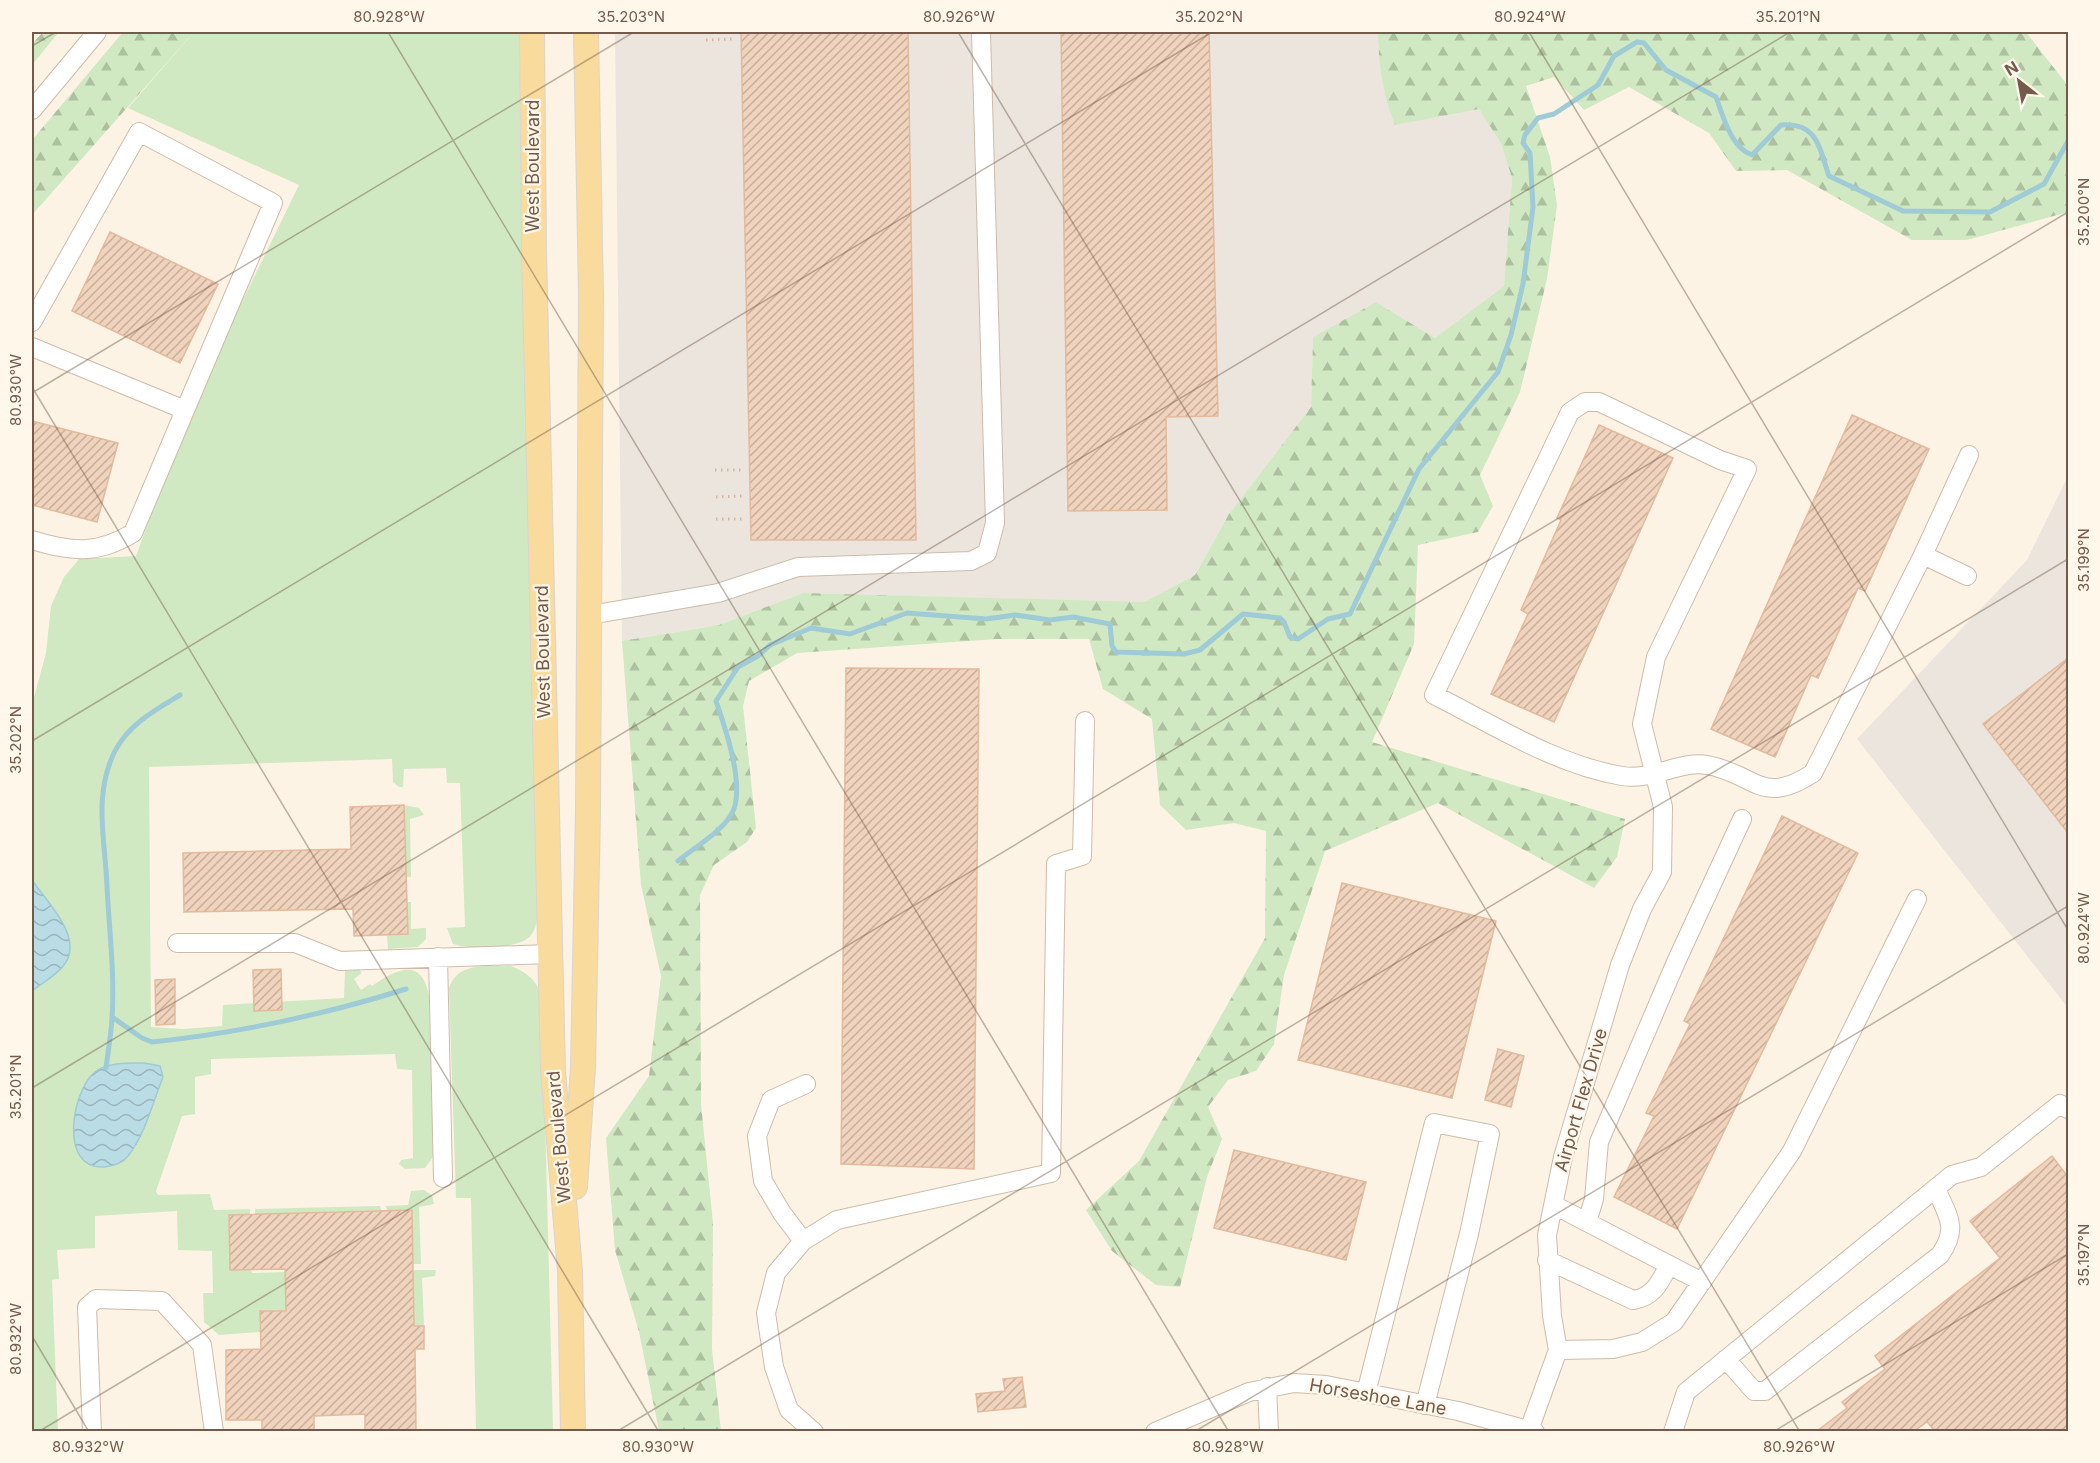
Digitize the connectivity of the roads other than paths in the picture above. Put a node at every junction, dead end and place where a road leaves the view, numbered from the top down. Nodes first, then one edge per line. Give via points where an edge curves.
1 (97, 32) edge
2 (532, 32) edge
3 (586, 32) edge
4 (981, 32) edge
5 (32, 110) edge
6 (32, 322) edge
7 (32, 347) edge
8 (185, 410) junction
9 (1969, 455) dead end
10 (32, 540) edge
11 (1923, 555) junction
12 (1966, 576) dead end
13 (590, 615) junction
14 (1085, 721) dead end
15 (1655, 776) junction
16 (1742, 819) dead end
17 (1917, 899) dead end
18 (177, 943) dead end
19 (550, 954) junction
20 (438, 957) junction
21 (806, 1084) dead end
22 (2068, 1109) edge
23 (443, 1178) dead end
24 (1936, 1188) junction
25 (1554, 1205) junction
26 (1587, 1222) junction
27 (803, 1241) junction
28 (1547, 1260) junction
29 (1669, 1265) junction
30 (570, 1271) junction
31 (1702, 1282) junction
32 (1558, 1350) junction
33 (1726, 1359) junction
34 (1268, 1387) junction
35 (1366, 1393) junction
36 (1425, 1405) junction
37 (1180, 1426) edge
38 (92, 1431) edge
39 (214, 1431) edge
40 (573, 1431) edge
41 (814, 1431) edge
42 (1155, 1431) edge
43 (1269, 1431) edge
44 (1532, 1431) edge
45 (1673, 1431) edge

1 - 5 street
2 - 19 main road, West Boulevard
3 - 13 main road, West Boulevard via 591,295
4 - 13 street via 995,523 987,553 971,561 798,567 718,593
6 - 8 street via 139,132 273,202
7 - 8 street
8 - 10 street via 133,533 114,544 90,550 58,548
9 - 11 street
11 - 12 street
11 - 15 street via 1813,773 1791,787 1770,789 1706,764 1679,767
13 - 30 main road, West Boulevard via 583,1067
14 - 27 street via 1082,856 1056,864 1051,1173 837,1220
15 - 15 street, Airport Flex Drive via 1624,777 1575,764 1434,695 1570,412 1585,402 1599,402 1747,469 1656,657 1642,724
15 - 25 street, Airport Flex Drive via 1663,807 1662,872 1642,909 1620,966 1563,1157
16 - 26 street via 1599,1142 1594,1199
17 - 31 street via 1792,1151
18 - 20 street via 295,943 340,961
19 - 20 street
19 - 30 main road, West Boulevard via 553,1071
20 - 23 street
21 - 27 street via 771,1100 757,1136 763,1181
22 - 24 street via 2060,1104 1981,1167 1952,1175
24 - 33 street
24 - 33 street via 1951,1224 1950,1240 1940,1255 1765,1391 1754,1391
25 - 26 street
25 - 28 street, Airport Flex Drive via 1547,1235
26 - 29 street
27 - 41 street via 776,1273 766,1313 774,1367 789,1410
28 - 29 street via 1633,1300 1644,1298 1656,1288
28 - 32 street, Airport Flex Drive
29 - 31 street
30 - 40 main road, West Boulevard
31 - 32 street via 1674,1322 1642,1342 1613,1349
32 - 44 street, Airport Flex Drive
33 - 45 street via 1686,1392
34 - 35 street, Horseshoe Lane via 1326,1384
34 - 37 street, Horseshoe Lane via 1222,1401
34 - 43 street
35 - 36 street, Horseshoe Lane
35 - 36 street via 1434,1123 1490,1134
36 - 44 street, Horseshoe Lane
37 - 42 street, Horseshoe Lane
38 - 39 street via 87,1307 96,1299 162,1301 194,1335 202,1345

